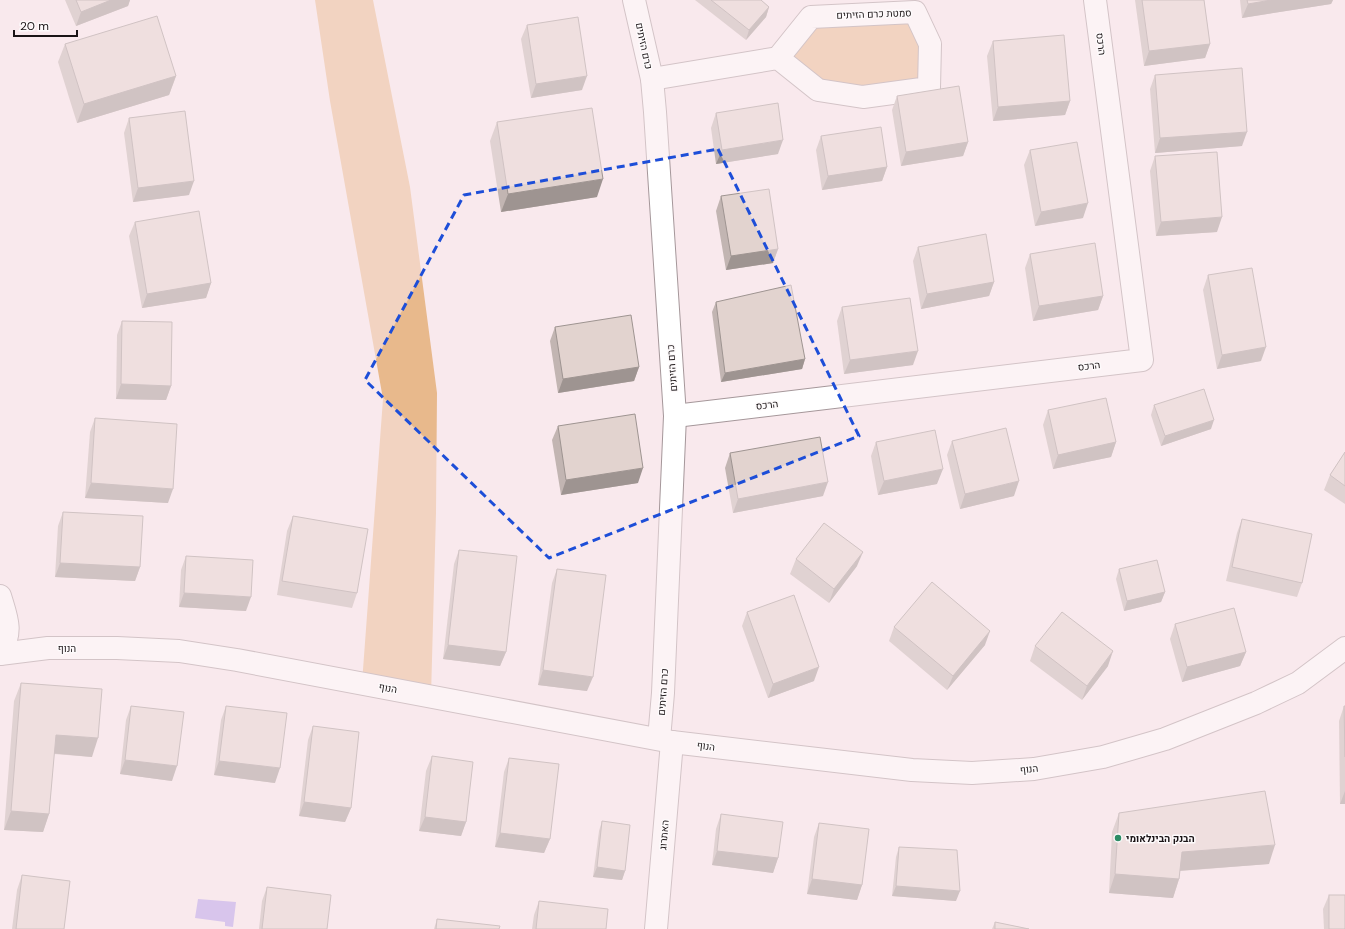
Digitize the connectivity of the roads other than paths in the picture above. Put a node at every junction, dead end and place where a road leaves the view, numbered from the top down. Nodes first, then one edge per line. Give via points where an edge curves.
1 (634, 0) edge
2 (1095, 0) edge
3 (778, 58) junction
4 (652, 79) junction
5 (675, 416) junction
6 (0, 596) edge
7 (7, 620) junction
8 (48, 648) junction
9 (1345, 648) edge
10 (0, 654) edge
11 (665, 740) junction
12 (656, 929) edge

1 - 4 street, כרם הזיתים
2 - 5 street, הרכס via 1142,360
3 - 3 street, סמטת כרם הזיתים via 818,90 863,97 929,88 930,44 915,12 811,17
3 - 4 street
4 - 5 street, כרם הזיתים
5 - 11 street, כרם הזיתים via 663,693
6 - 7 street
7 - 8 street, הנוף via 20,637 33,645
7 - 10 street via 6,643
8 - 10 street, הנוף
8 - 11 street, הנוף via 179,651
9 - 11 street, הנוף via 1298,683 1165,740 1103,757 1034,769 972,774 912,770
11 - 12 street, האתרוג

